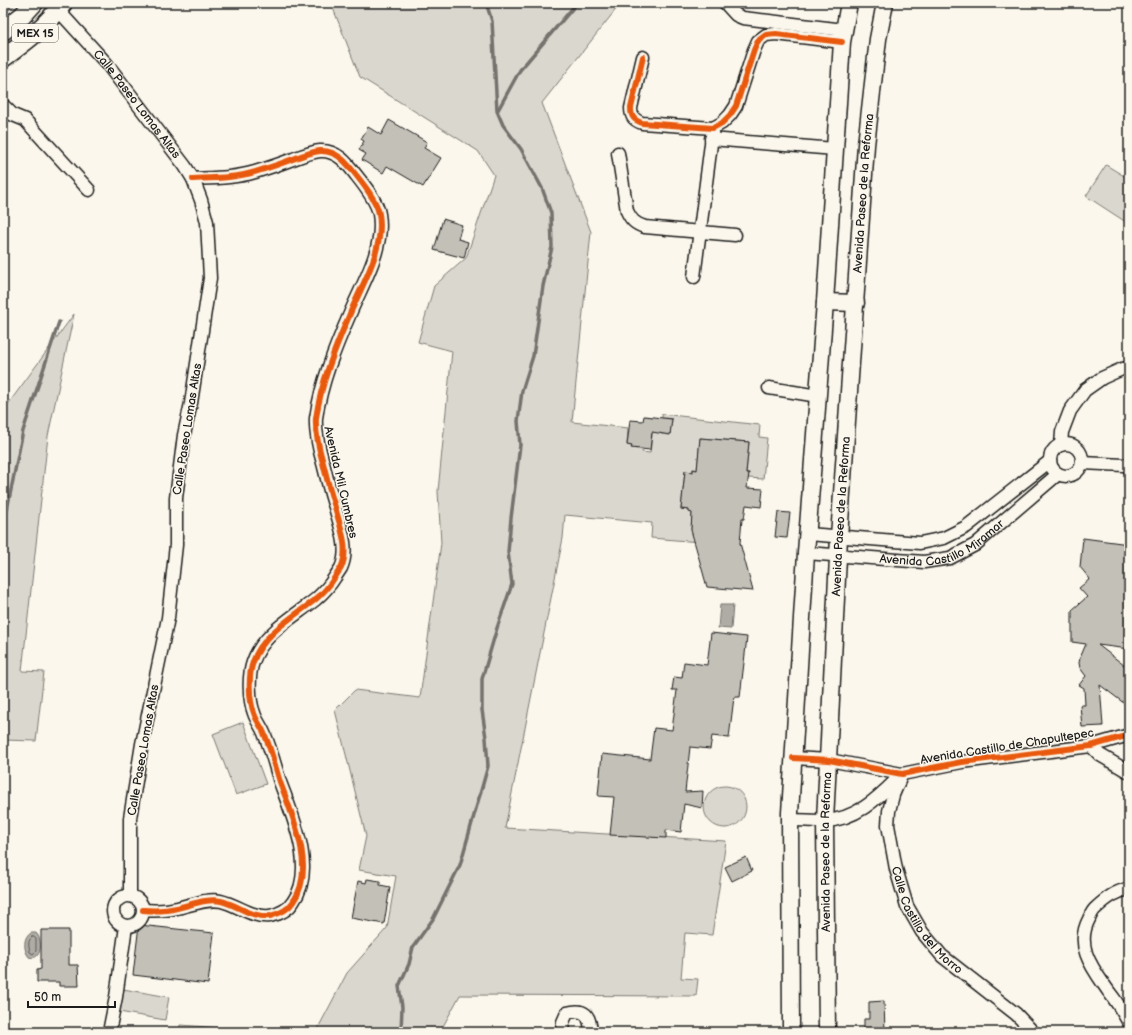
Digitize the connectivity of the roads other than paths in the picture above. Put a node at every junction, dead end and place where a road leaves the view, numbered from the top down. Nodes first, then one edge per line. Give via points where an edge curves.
1 (34, 3) edge
2 (725, 3) edge
3 (849, 3) edge
4 (885, 3) edge
5 (61, 6) edge
6 (3, 31) edge
7 (843, 36) junction
8 (643, 57) dead end
9 (3, 58) edge
10 (3, 105) edge
11 (712, 134) junction
12 (835, 149) junction
13 (618, 153) dead end
14 (193, 179) junction
15 (89, 190) dead end
16 (699, 232) junction
17 (735, 235) dead end
18 (694, 277) dead end
19 (825, 302) junction
20 (856, 303) junction
21 (1129, 368) edge
22 (770, 388) dead end
23 (818, 396) junction
24 (1061, 445) junction
25 (1050, 461) junction
26 (1082, 462) junction
27 (1129, 466) edge
28 (1058, 474) junction
29 (808, 534) junction
30 (839, 537) junction
31 (806, 553) junction
32 (838, 556) junction
33 (1129, 735) edge
34 (1091, 746) junction
35 (794, 758) junction
36 (829, 760) junction
37 (1129, 772) edge
38 (902, 774) junction
39 (790, 820) junction
40 (825, 821) junction
41 (1129, 889) edge
42 (130, 896) junction
43 (143, 910) junction
44 (126, 926) junction
45 (1129, 1023) edge
46 (109, 1032) edge
47 (562, 1032) edge
48 (592, 1032) edge
49 (791, 1032) edge
50 (827, 1032) edge
51 (1034, 1032) edge

1 - 6 highway, MEX 15
2 - 7 street via 742,18
3 - 7 main road
4 - 20 main road, Avenida Paseo de la Reforma via 878,39 866,145
5 - 9 highway, MEX 15 via 40,28
5 - 14 street, Calle Paseo Lomas Altas
7 - 11 street via 766,35 758,41 754,50 736,106
7 - 12 main road
8 - 11 street via 631,108 631,115 635,121
10 - 15 street via 13,115 25,120
11 - 12 street
11 - 16 street
12 - 19 main road
13 - 16 street via 626,211 630,219 645,227
14 - 42 street, Calle Paseo Lomas Altas via 207,222 210,278 176,498 176,545 168,618 142,744 130,818
14 - 43 street, Avenida Mil Cumbres via 251,173 308,154 321,151 334,153 346,162 366,188 379,211 380,234 373,262 331,360 318,403 316,424 319,447 343,534 344,554 341,567 318,598 278,628 263,644 253,663 249,685 254,713 264,733 302,849 303,867 298,894 292,904 272,916 248,912 220,900 158,911
16 - 17 street
16 - 18 street
19 - 20 main road
19 - 23 main road
20 - 30 main road, Avenida Paseo de la Reforma
21 - 24 street via 1102,378 1085,390 1070,411 1062,432
22 - 23 street
23 - 29 main road
24 - 25 street via 1052,452
24 - 26 street via 1067,444 1078,450
25 - 28 street via 1052,469
25 - 30 street, Avenida Castillo Miramar via 966,526 944,538 920,543
26 - 27 street
26 - 28 street via 1074,474
28 - 32 street, Avenida Castillo Miramar via 975,545 950,558 924,562
29 - 30 street, Avenida Castillo Miramar
29 - 31 main road
30 - 32 main road, Avenida Paseo de la Reforma
31 - 32 street, Avenida Castillo Miramar
31 - 35 main road
32 - 36 main road, Avenida Paseo de la Reforma
33 - 34 street, Avenida Castillo de Chapultepec
34 - 37 street via 1100,755
34 - 38 street, Avenida Castillo de Chapultepec via 962,762
35 - 36 street, Avenida Castillo de Chapultepec
35 - 39 main road
36 - 38 street, Avenida Castillo de Chapultepec
36 - 40 main road, Avenida Paseo de la Reforma
38 - 40 street via 866,807 848,816
38 - 51 street, Calle Castillo del Morro via 892,800 888,825 896,869 907,906 922,932 942,956 1016,1014
39 - 40 street
39 - 49 main road
40 - 50 main road, Avenida Paseo de la Reforma
41 - 45 street via 1120,890 1093,910 1085,926 1083,941 1095,971
42 - 43 street via 140,902
42 - 44 street via 118,899 112,909 116,921
43 - 44 street via 138,922
44 - 46 street
47 - 48 street via 567,1013 579,1011 587,1016

